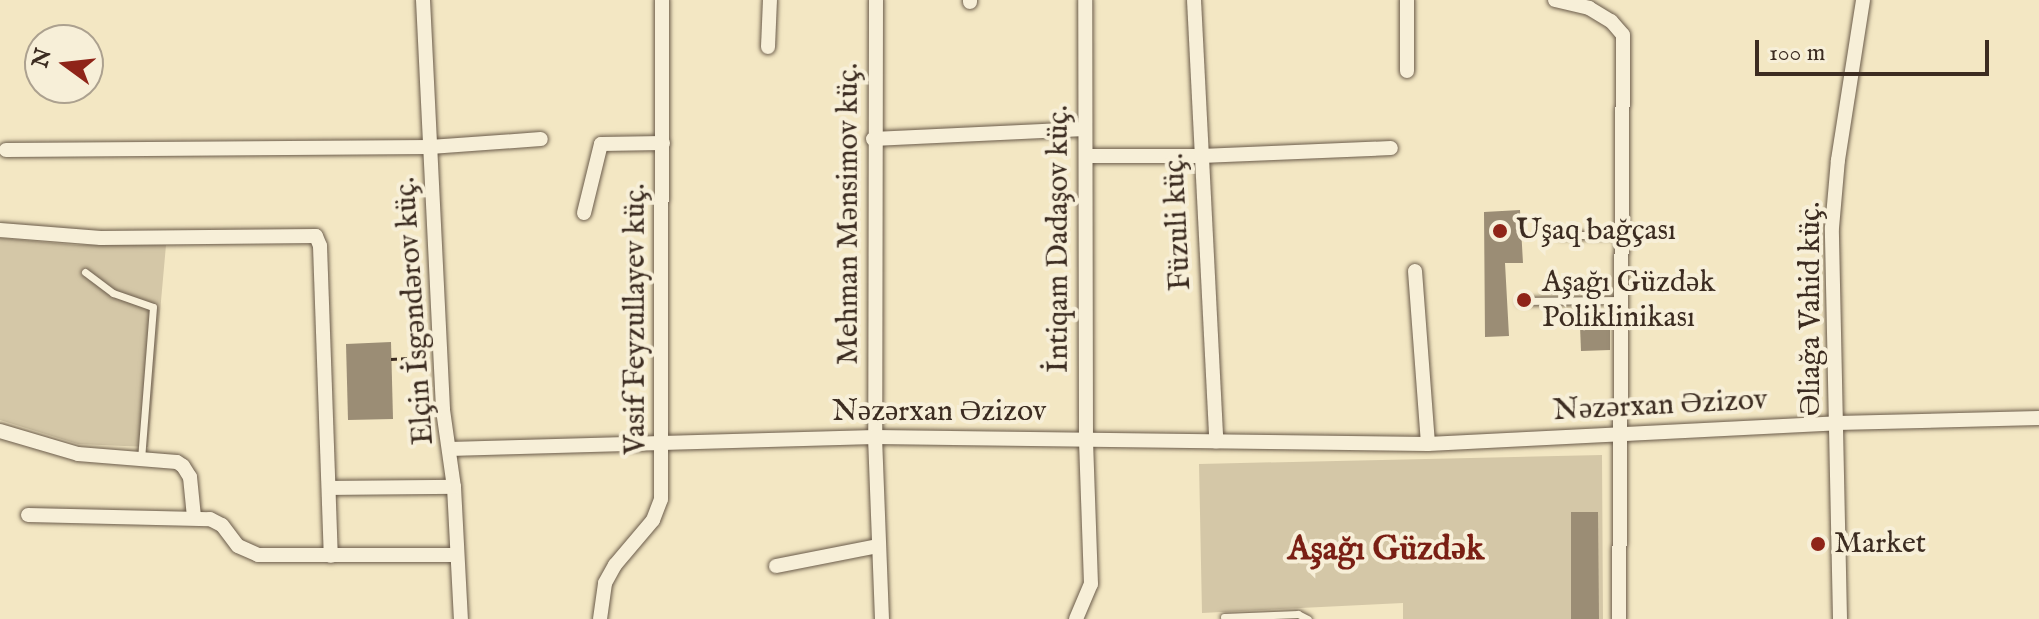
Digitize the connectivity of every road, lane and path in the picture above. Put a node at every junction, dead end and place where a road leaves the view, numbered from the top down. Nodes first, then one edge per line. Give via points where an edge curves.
1 (423, 0) edge
2 (662, 0) edge
3 (770, 0) edge
4 (876, 0) edge
5 (1085, 0) edge
6 (1194, 0) edge
7 (1407, 0) edge
8 (1555, 0) edge
9 (1863, 0) edge
10 (768, 47) dead end
11 (1407, 71) dead end
12 (1085, 129) junction
13 (541, 139) dead end
14 (873, 139) junction
15 (663, 143) junction
16 (430, 147) junction
17 (1391, 148) dead end
18 (6, 150) dead end
19 (1086, 156) junction
20 (1201, 156) junction
21 (584, 213) dead end
22 (0, 230) edge
23 (1560, 235) dead end
24 (1621, 235) junction
25 (1415, 271) dead end
26 (85, 272) dead end
27 (1623, 300) junction
28 (1520, 301) dead end
29 (440, 356) junction
30 (391, 359) dead end
31 (2039, 418) edge
32 (1837, 423) junction
33 (0, 431) edge
34 (1620, 435) junction
35 (875, 437) junction
36 (1086, 438) junction
37 (1216, 441) junction
38 (662, 442) junction
39 (1428, 444) junction
40 (449, 449) junction
41 (141, 458) junction
42 (454, 487) junction
43 (331, 488) junction
44 (28, 515) dead end
45 (194, 517) junction
46 (878, 546) junction
47 (456, 555) junction
48 (331, 556) junction
49 (776, 566) dead end
50 (1224, 617) edge
51 (461, 619) edge
52 (600, 619) edge
53 (882, 619) edge
54 (1076, 619) edge
55 (1308, 619) edge
56 (1619, 619) edge
57 (1840, 619) edge

1 - 16 street, Elçin İsgəndərov küç.
2 - 15 street, Vasif Feyzullayev küç.
3 - 10 street
4 - 14 street, Mehman Mənsimov küç.
5 - 12 street, İntiqam Dadaşov küç.
6 - 20 street, Füzuli küç.
7 - 11 street
8 - 24 street via 1589,8 1623,35
9 - 32 street, Əliağa Vahid küç. via 1832,228
12 - 14 street
12 - 19 street, İntiqam Dadaşov küç.
13 - 16 street
14 - 35 street, Mehman Mənsimov küç.
15 - 21 street via 601,144
15 - 38 street, Vasif Feyzullayev küç.
16 - 18 street
16 - 29 street, Elçin İsgəndərov küç.
17 - 20 street
19 - 20 street
19 - 36 street, İntiqam Dadaşov küç.
20 - 37 street, Füzuli küç.
22 - 43 street via 101,238 316,236
23 - 24 lane
24 - 27 street
25 - 39 street
26 - 41 lane via 113,293 153,307
27 - 28 lane
27 - 34 street
29 - 30 path
29 - 40 street, Elçin İsgəndərov küç.
31 - 32 street, Nəzərxan Əzizov
32 - 34 street, Nəzərxan Əzizov
32 - 57 street, Əliağa Vahid küç.
33 - 41 street via 78,454
34 - 39 street, Nəzərxan Əzizov
34 - 56 street
35 - 36 street, Nəzərxan Əzizov
35 - 38 street, Nəzərxan Əzizov
35 - 46 street, Mehman Mənsimov küç.
36 - 37 street, Nəzərxan Əzizov
36 - 54 street, İntiqam Dadaşov küç. via 1091,584
37 - 39 street, Nəzərxan Əzizov
38 - 40 street, Nəzərxan Əzizov
38 - 52 street, Vasif Feyzullayev küç. via 661,499 653,520 605,583
40 - 42 street, Elçin İsgəndərov küç.
41 - 45 street via 183,466 190,477
42 - 43 street
42 - 47 street, Elçin İsgəndərov küç.
43 - 48 street
44 - 45 street
45 - 48 street via 222,525 238,546 258,555
46 - 49 street
46 - 53 street, Mehman Mənsimov küç.
47 - 48 street
47 - 51 street, Elçin İsgəndərov küç.
50 - 55 lane via 1298,614

